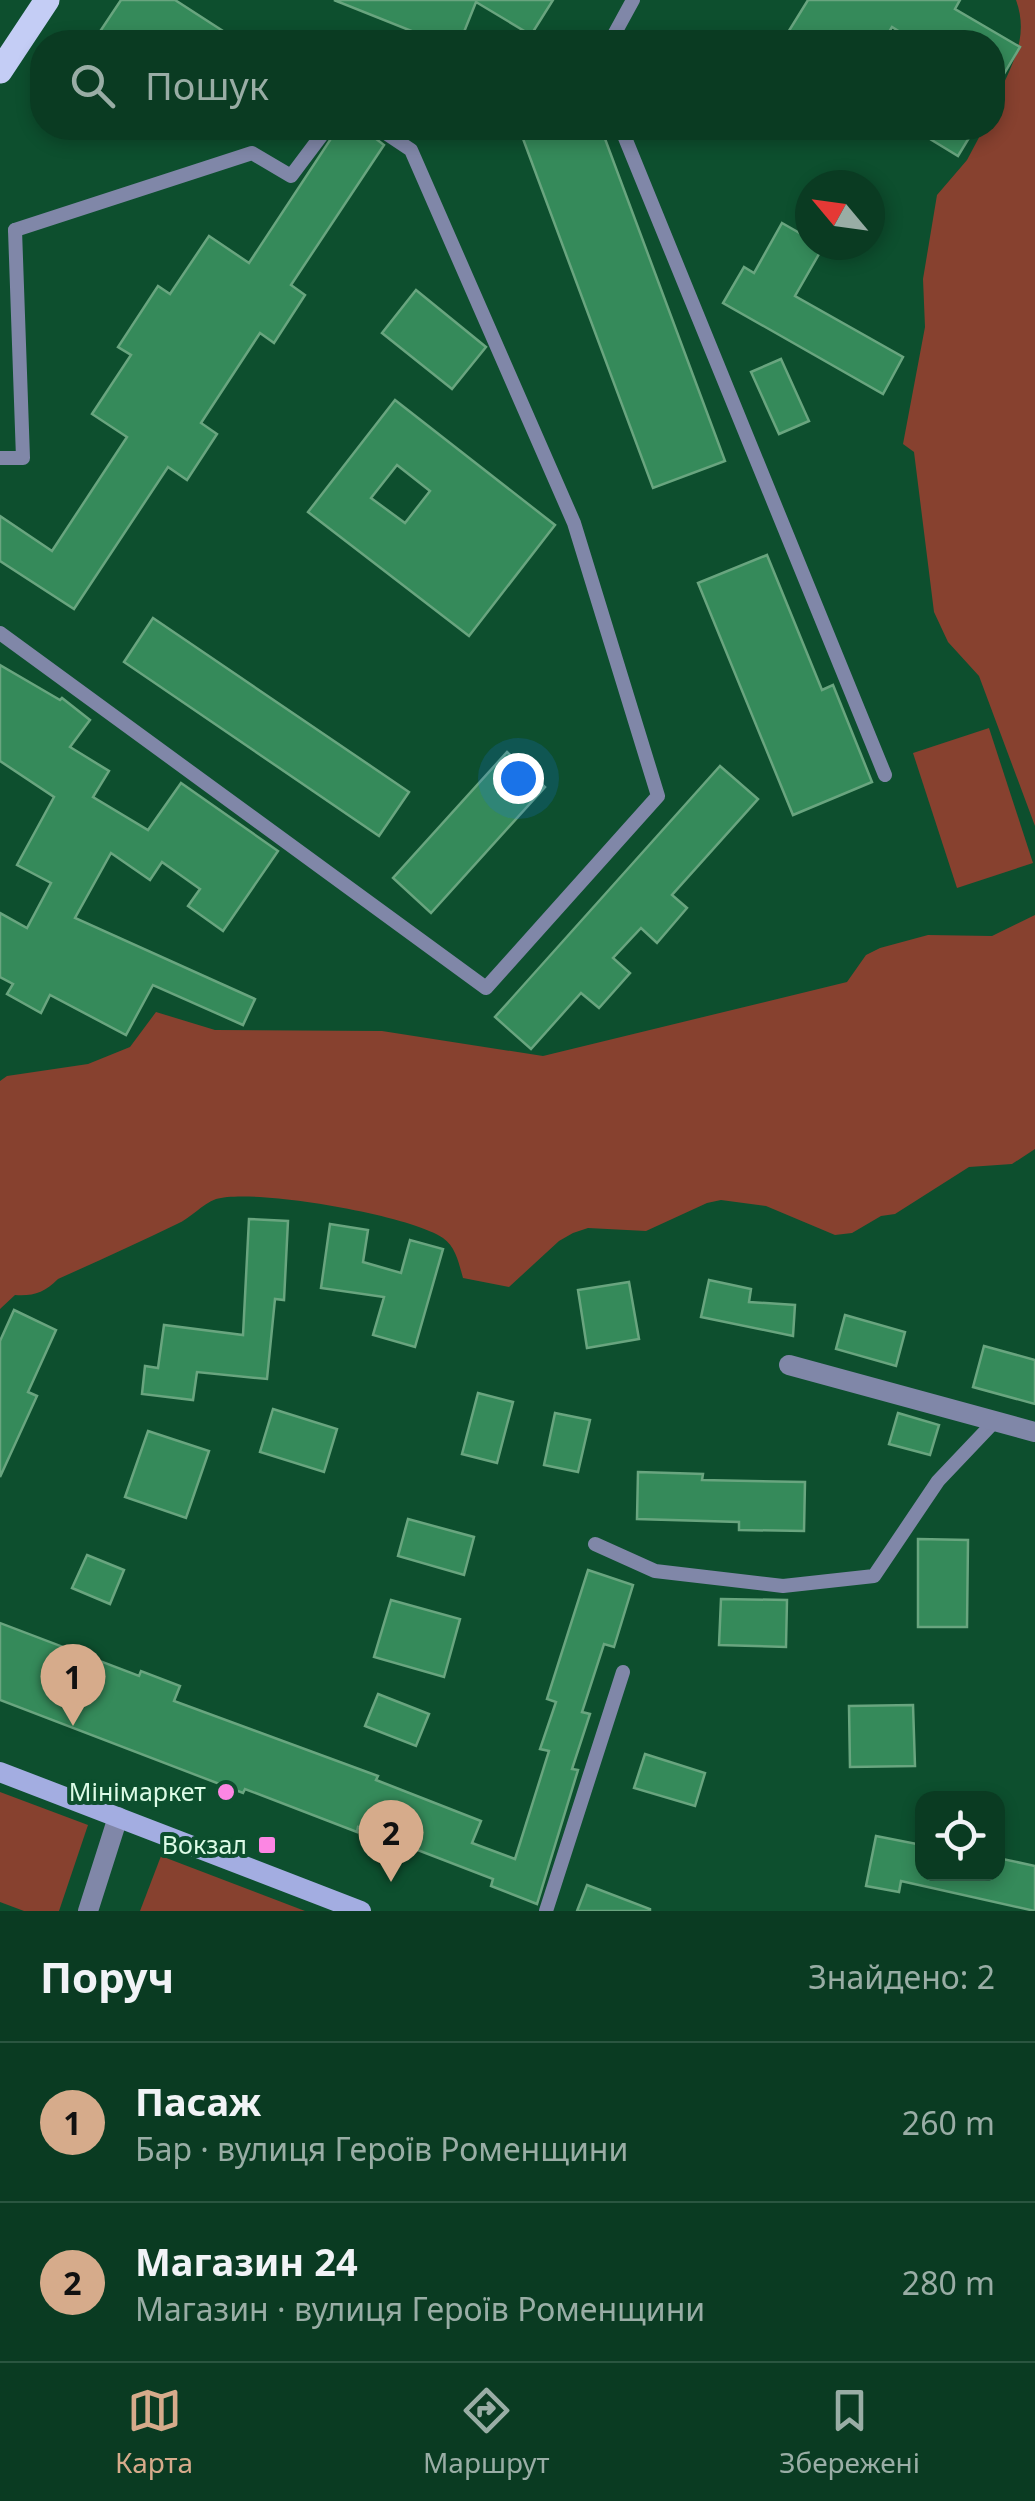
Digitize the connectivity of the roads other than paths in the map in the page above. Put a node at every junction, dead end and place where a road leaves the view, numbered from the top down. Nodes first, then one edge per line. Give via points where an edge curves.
1 (47, 0) edge
2 (633, 0) edge
3 (617, 30) edge
4 (0, 71) edge
5 (318, 140) edge
6 (397, 140) edge
7 (626, 140) edge
8 (0, 220) edge
9 (15, 230) junction
10 (0, 458) edge
11 (0, 633) edge
12 (885, 775) dead end
13 (789, 1365) dead end
14 (996, 1421) junction
15 (1035, 1432) edge
16 (595, 1544) dead end
17 (623, 1672) dead end
18 (0, 1772) edge
19 (118, 1817) junction
20 (88, 1911) edge
21 (361, 1911) edge
22 (546, 1911) edge

1 - 4 main road
2 - 3 lane
5 - 9 lane via 291,176 252,152
6 - 11 lane via 412,150 574,524 658,796 486,988
7 - 12 lane
8 - 9 lane
9 - 10 lane via 23,458
13 - 14 street
14 - 15 street
14 - 16 lane via 938,1480 874,1576 784,1586 655,1571
17 - 22 lane
18 - 19 street
19 - 20 street
19 - 21 street

